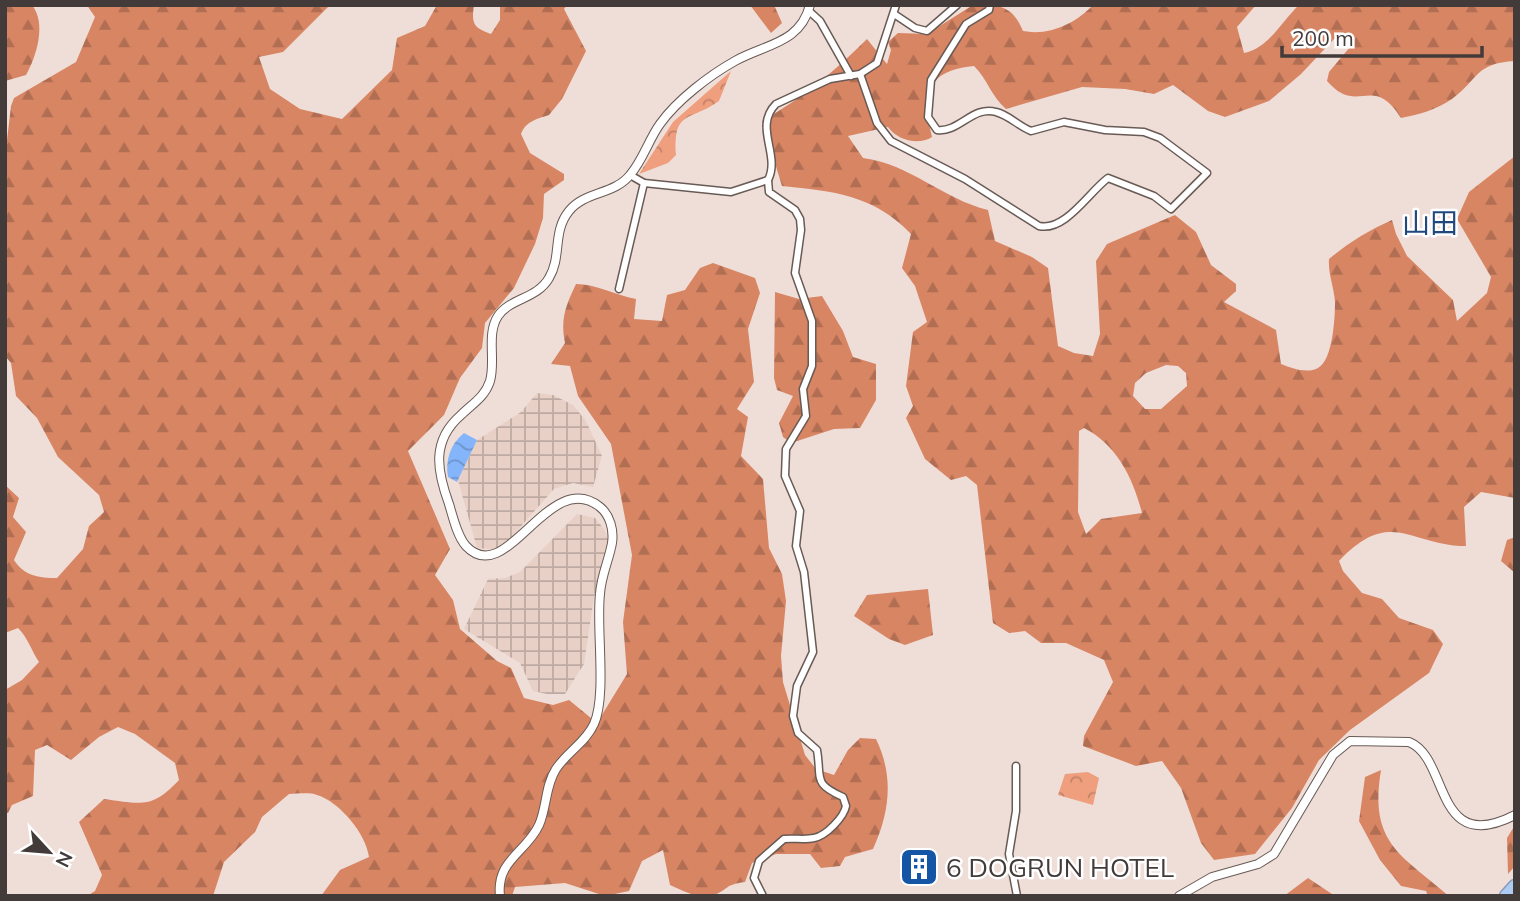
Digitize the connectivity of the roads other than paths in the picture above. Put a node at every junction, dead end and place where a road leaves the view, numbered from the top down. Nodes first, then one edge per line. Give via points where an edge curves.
1 (896, 5) edge
2 (957, 5) edge
3 (990, 5) edge
4 (810, 8) edge
5 (894, 14) junction
6 (860, 74) junction
7 (851, 76) junction
8 (630, 175) junction
9 (768, 180) junction
10 (643, 183) junction
11 (619, 289) dead end
12 (1016, 766) dead end
13 (1515, 815) edge
14 (1515, 886) edge
15 (500, 896) edge
16 (763, 896) edge
17 (1017, 896) edge
18 (1179, 896) edge
19 (1506, 896) edge

1 - 5 street
2 - 5 street via 927,31
3 - 6 street via 966,24 931,80 928,117 937,130 948,130 989,110 1031,131 1064,122 1144,132 1160,138 1207,173 1171,209 1154,196 1108,177 1060,222 1048,228 1039,226 965,179 891,141 877,123
4 - 7 street
4 - 8 street via 790,37 726,66 671,110
5 - 6 street via 877,63
6 - 7 street
7 - 9 street via 830,79 770,111 765,127 773,165
8 - 10 street
8 - 15 street via 610,190 583,198 568,212 558,231 552,273 538,291 498,316 493,326 491,380 482,397 448,428 438,451 439,477 461,539 472,551 498,553 555,506 573,499 600,507 613,534 599,596 597,715 588,734 553,774 539,826 500,874
9 - 10 street via 731,192
9 - 16 street via 769,192 795,210 800,219 795,273 811,315 813,340 812,366 803,389 806,416 785,458 785,480 800,510 796,546 804,572 813,652 796,686 793,716 798,733 817,750 820,782 843,797 846,806 821,835 784,839 772,848 755,870 754,883
10 - 11 street
12 - 17 street via 1016,811 1009,854
13 - 18 street via 1492,823 1463,819 1445,802 1426,753 1418,745 1350,741 1333,755 1274,854 1212,877
14 - 19 highway

